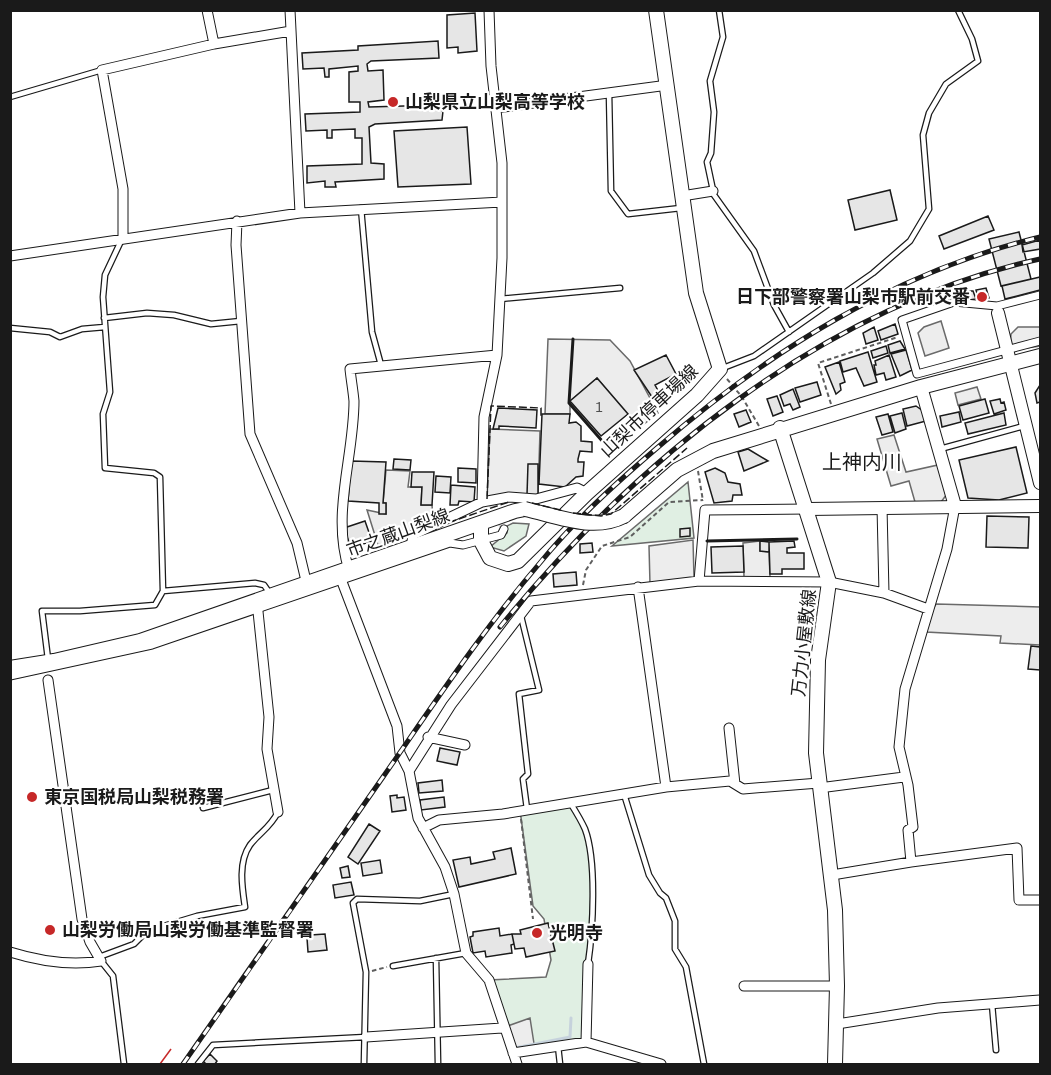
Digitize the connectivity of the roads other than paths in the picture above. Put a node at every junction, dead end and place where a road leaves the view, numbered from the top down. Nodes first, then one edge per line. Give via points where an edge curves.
1 (207, 10) edge
2 (290, 10) edge
3 (656, 10) edge
4 (719, 10) edge
5 (958, 10) edge
6 (492, 11) edge
7 (291, 31) junction
8 (214, 44) junction
9 (102, 70) junction
10 (668, 85) junction
11 (609, 93) junction
12 (10, 97) edge
13 (496, 108) junction
14 (713, 192) junction
15 (501, 202) junction
16 (683, 202) junction
17 (361, 208) junction
18 (300, 213) junction
19 (237, 221) junction
20 (123, 238) junction
21 (10, 256) edge
22 (620, 288) dead end
23 (1041, 295) edge
24 (500, 299) junction
25 (998, 313) dead end
26 (104, 318) junction
27 (242, 321) junction
28 (105, 327) junction
29 (10, 328) edge
30 (789, 332) junction
31 (1041, 341) edge
32 (497, 355) junction
33 (1041, 356) edge
34 (1010, 358) junction
35 (381, 365) junction
36 (720, 369) junction
37 (921, 387) junction
38 (1027, 425) junction
39 (780, 428) junction
40 (939, 449) junction
41 (1041, 483) edge
42 (587, 493) junction
43 (482, 502) junction
44 (955, 506) junction
45 (1041, 506) edge
46 (882, 507) junction
47 (808, 509) junction
48 (481, 523) junction
49 (504, 529) dead end
50 (481, 541) junction
51 (411, 548) junction
52 (343, 575) junction
53 (699, 581) junction
54 (829, 582) junction
55 (307, 585) junction
56 (638, 587) junction
57 (163, 591) junction
58 (884, 593) junction
59 (272, 596) junction
60 (257, 606) junction
61 (928, 609) junction
62 (520, 612) junction
63 (48, 666) junction
64 (10, 668) edge
65 (10, 676) edge
66 (48, 680) joint
67 (729, 728) dead end
68 (428, 737) junction
69 (465, 745) dead end
70 (408, 771) junction
71 (904, 777) junction
72 (735, 784) junction
73 (819, 786) junction
74 (666, 787) junction
75 (274, 790) junction
76 (623, 793) junction
77 (570, 802) junction
78 (203, 808) dead end
79 (524, 810) junction
80 (278, 812) joint
81 (423, 828) junction
82 (910, 862) junction
83 (832, 875) junction
84 (454, 894) junction
85 (1041, 900) edge
86 (10, 952) edge
87 (466, 953) junction
88 (435, 958) junction
89 (100, 959) junction
90 (588, 964) joint
91 (393, 966) road end
92 (744, 986) dead end
93 (837, 986) junction
94 (1041, 1000) edge
95 (992, 1004) junction
96 (837, 1024) junction
97 (502, 1028) junction
98 (436, 1032) junction
99 (366, 1037) junction
100 (586, 1042) junction
101 (558, 1046) junction
102 (996, 1050) dead end
103 (513, 1053) junction
104 (124, 1065) edge
105 (198, 1065) edge
106 (364, 1065) edge
107 (438, 1065) edge
108 (517, 1065) edge
109 (560, 1065) edge
110 (661, 1065) edge
111 (704, 1065) edge
112 (835, 1065) edge

1 - 8 street
2 - 7 street
3 - 10 main road, 山梨市停車場線
4 - 14 lane via 723,37 710,81 714,112 707,162
5 - 30 lane via 978,61 946,84 929,113 923,135 929,209 910,241 873,273
6 - 13 street
7 - 8 street
7 - 18 street
8 - 9 street
9 - 12 lane
9 - 20 street via 123,189
10 - 11 street
10 - 16 main road, 山梨市停車場線
11 - 13 street
11 - 16 lane via 611,191 628,214
13 - 15 street via 502,164
14 - 16 street
14 - 30 lane via 754,251 774,305
15 - 17 street
15 - 24 street
16 - 36 main road, 山梨市停車場線 via 696,293
17 - 18 street
17 - 35 lane via 372,332
18 - 19 street
19 - 20 street
19 - 27 street
20 - 21 street
20 - 26 lane via 105,275
22 - 24 lane
23 - 34 street via 997,306 954,302 902,320 917,374
24 - 32 street
25 - 34 street
26 - 27 lane via 147,313 212,324
26 - 28 lane
27 - 55 street via 250,434 297,543
28 - 29 lane via 82,329 60,337 50,332
28 - 57 lane via 110,392 103,414 105,468 160,477
30 - 36 lane via 754,356
31 - 34 street
32 - 35 street
32 - 43 street via 484,417
33 - 34 main road
34 - 37 main road
34 - 38 street
35 - 52 street via 350,369 354,401 341,527
36 - 42 main road, 山梨市停車場線 via 697,395
37 - 39 main road
37 - 40 street
38 - 40 lane
38 - 41 street
39 - 47 main road, 万力小屋敷線
39 - 48 main road, 市之蔵山梨線, bridge via 697,458 677,470 624,516 602,524 525,509
40 - 44 street
42 - 43 street via 577,489 536,499 509,497
42 - 50 main road, 山梨市停車場線 via 528,554 513,563 494,561
43 - 51 street via 413,535
44 - 45 street
44 - 46 street
44 - 61 street via 947,549
46 - 47 street
46 - 58 street
47 - 53 street via 704,505
47 - 54 main road, 万力小屋敷線
48 - 50 main road
48 - 51 main road, 市之蔵山梨線
49 - 50 street via 501,535
50 - 52 street via 450,543
51 - 52 main road, 市之蔵山梨線
52 - 55 main road, 市之蔵山梨線
52 - 60 street
52 - 70 street via 397,726 400,753
53 - 54 street
53 - 56 street
54 - 58 street
54 - 73 main road, 万力小屋敷線 via 815,702
55 - 59 main road, 市之蔵山梨線
56 - 62 street via 531,601
56 - 74 street
57 - 59 lane via 255,583 264,585
57 - 63 lane via 155,605 42,611
58 - 61 street
59 - 60 main road, 市之蔵山梨線
60 - 63 main road, 市之蔵山梨線
60 - 75 street via 269,717 267,749
61 - 71 street via 905,688 899,747
62 - 68 street
62 - 79 lane via 539,690 519,694 528,774 523,780
63 - 64 main road, 市之蔵山梨線
63 - 65 street
63 - 66 lane
66 - 89 street via 82,919
67 - 72 street
68 - 69 street
68 - 70 street
70 - 81 street
71 - 73 street
71 - 82 street via 913,827 908,830
72 - 73 street via 743,789
72 - 74 street
73 - 83 main road, 万力小屋敷線
74 - 76 street
75 - 78 lane
75 - 80 street
76 - 77 street
76 - 111 lane via 650,875 666,898 675,921 675,949 687,967
77 - 79 street
77 - 90 lane via 585,830 589,852 594,924
79 - 81 street via 439,820
80 - 89 lane via 271,827 249,846 241,875 245,907 147,931 134,944
81 - 84 street via 445,867
82 - 83 street
82 - 85 street via 1017,848 1018,900
83 - 93 main road, 万力小屋敷線
84 - 87 street
84 - 99 lane via 420,901 357,899 353,903 366,972
86 - 89 street via 81,964
87 - 88 lane
87 - 97 street via 489,980
88 - 91 lane
88 - 98 lane
89 - 104 lane via 113,976
90 - 100 street
92 - 93 street
93 - 96 main road, 万力小屋敷線
94 - 95 street
95 - 96 street
95 - 102 lane
96 - 112 main road, 万力小屋敷線
97 - 98 street
97 - 103 street
98 - 99 street
98 - 107 lane
99 - 105 lane via 213,1045
99 - 106 lane
100 - 101 street
100 - 110 street
101 - 103 street
101 - 109 lane
103 - 108 street

